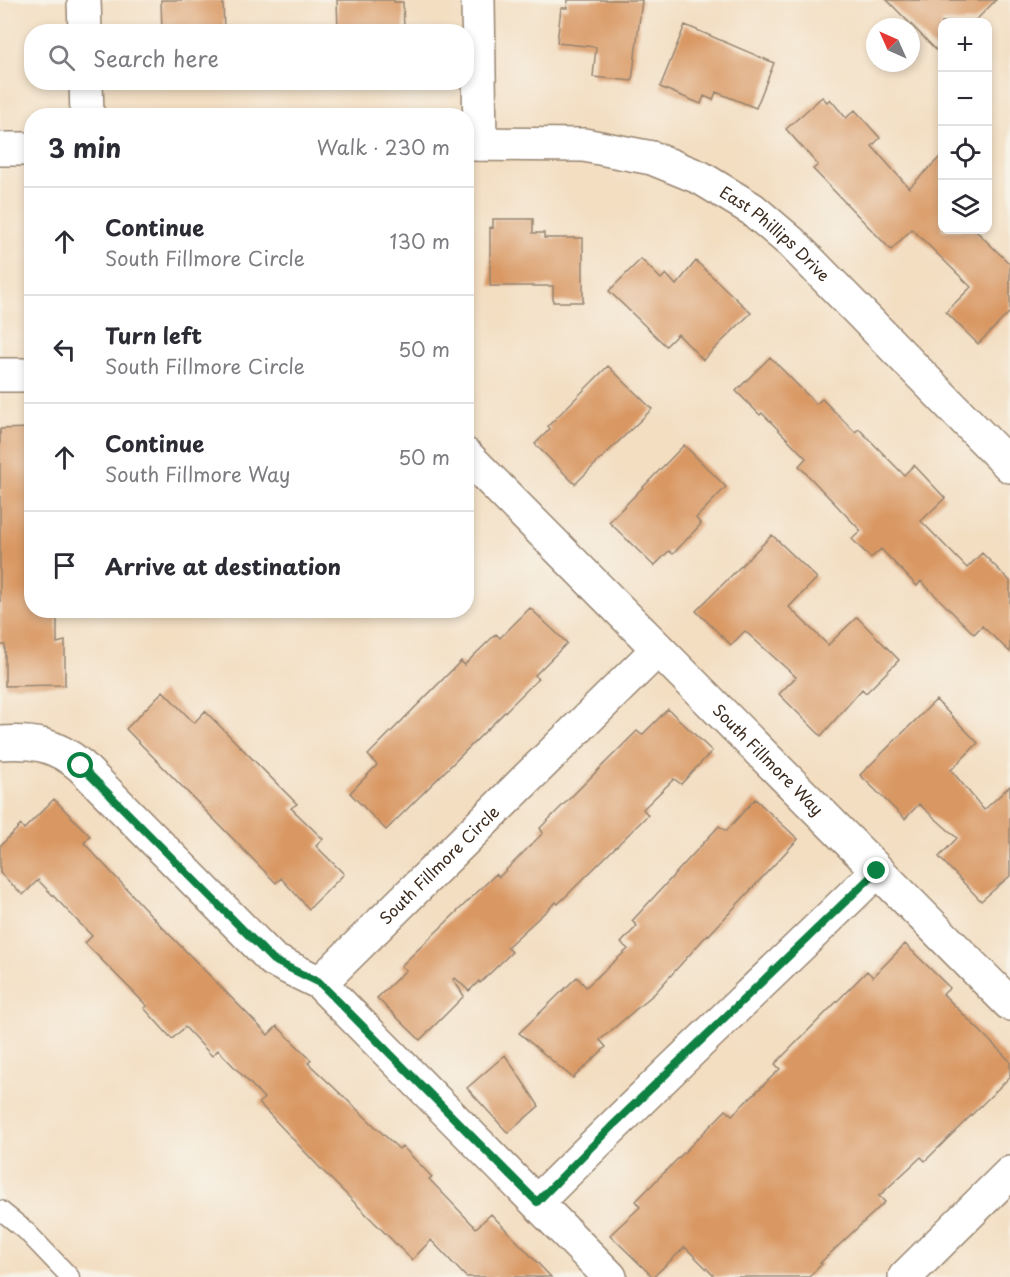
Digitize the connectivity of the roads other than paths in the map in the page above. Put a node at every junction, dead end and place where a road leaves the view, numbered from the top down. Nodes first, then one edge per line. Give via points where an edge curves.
1 (84, 0) edge
2 (478, 0) edge
3 (85, 24) edge
4 (86, 90) edge
5 (87, 108) edge
6 (474, 115) edge
7 (474, 144) edge
8 (0, 149) edge
9 (24, 149) edge
10 (0, 375) edge
11 (24, 375) edge
12 (474, 463) edge
13 (1010, 466) edge
14 (658, 649) junction
15 (0, 743) edge
16 (877, 871) junction
17 (320, 983) junction
18 (1010, 1004) edge
19 (1010, 1173) edge
20 (537, 1202) junction
21 (0, 1210) edge
22 (70, 1277) edge
23 (610, 1277) edge
24 (905, 1277) edge

1 - 3 street
2 - 6 street
4 - 5 street
7 - 13 street, East Phillips Drive via 584,145 652,158 701,178 742,202 792,243
8 - 9 street
10 - 11 street
12 - 14 street, South Fillmore Way
14 - 16 street, South Fillmore Way
14 - 17 street, South Fillmore Circle
15 - 17 street via 46,745 68,754 273,960
16 - 18 street, South Fillmore Way
16 - 20 street
17 - 20 street
19 - 24 street
20 - 23 street
21 - 22 lane

